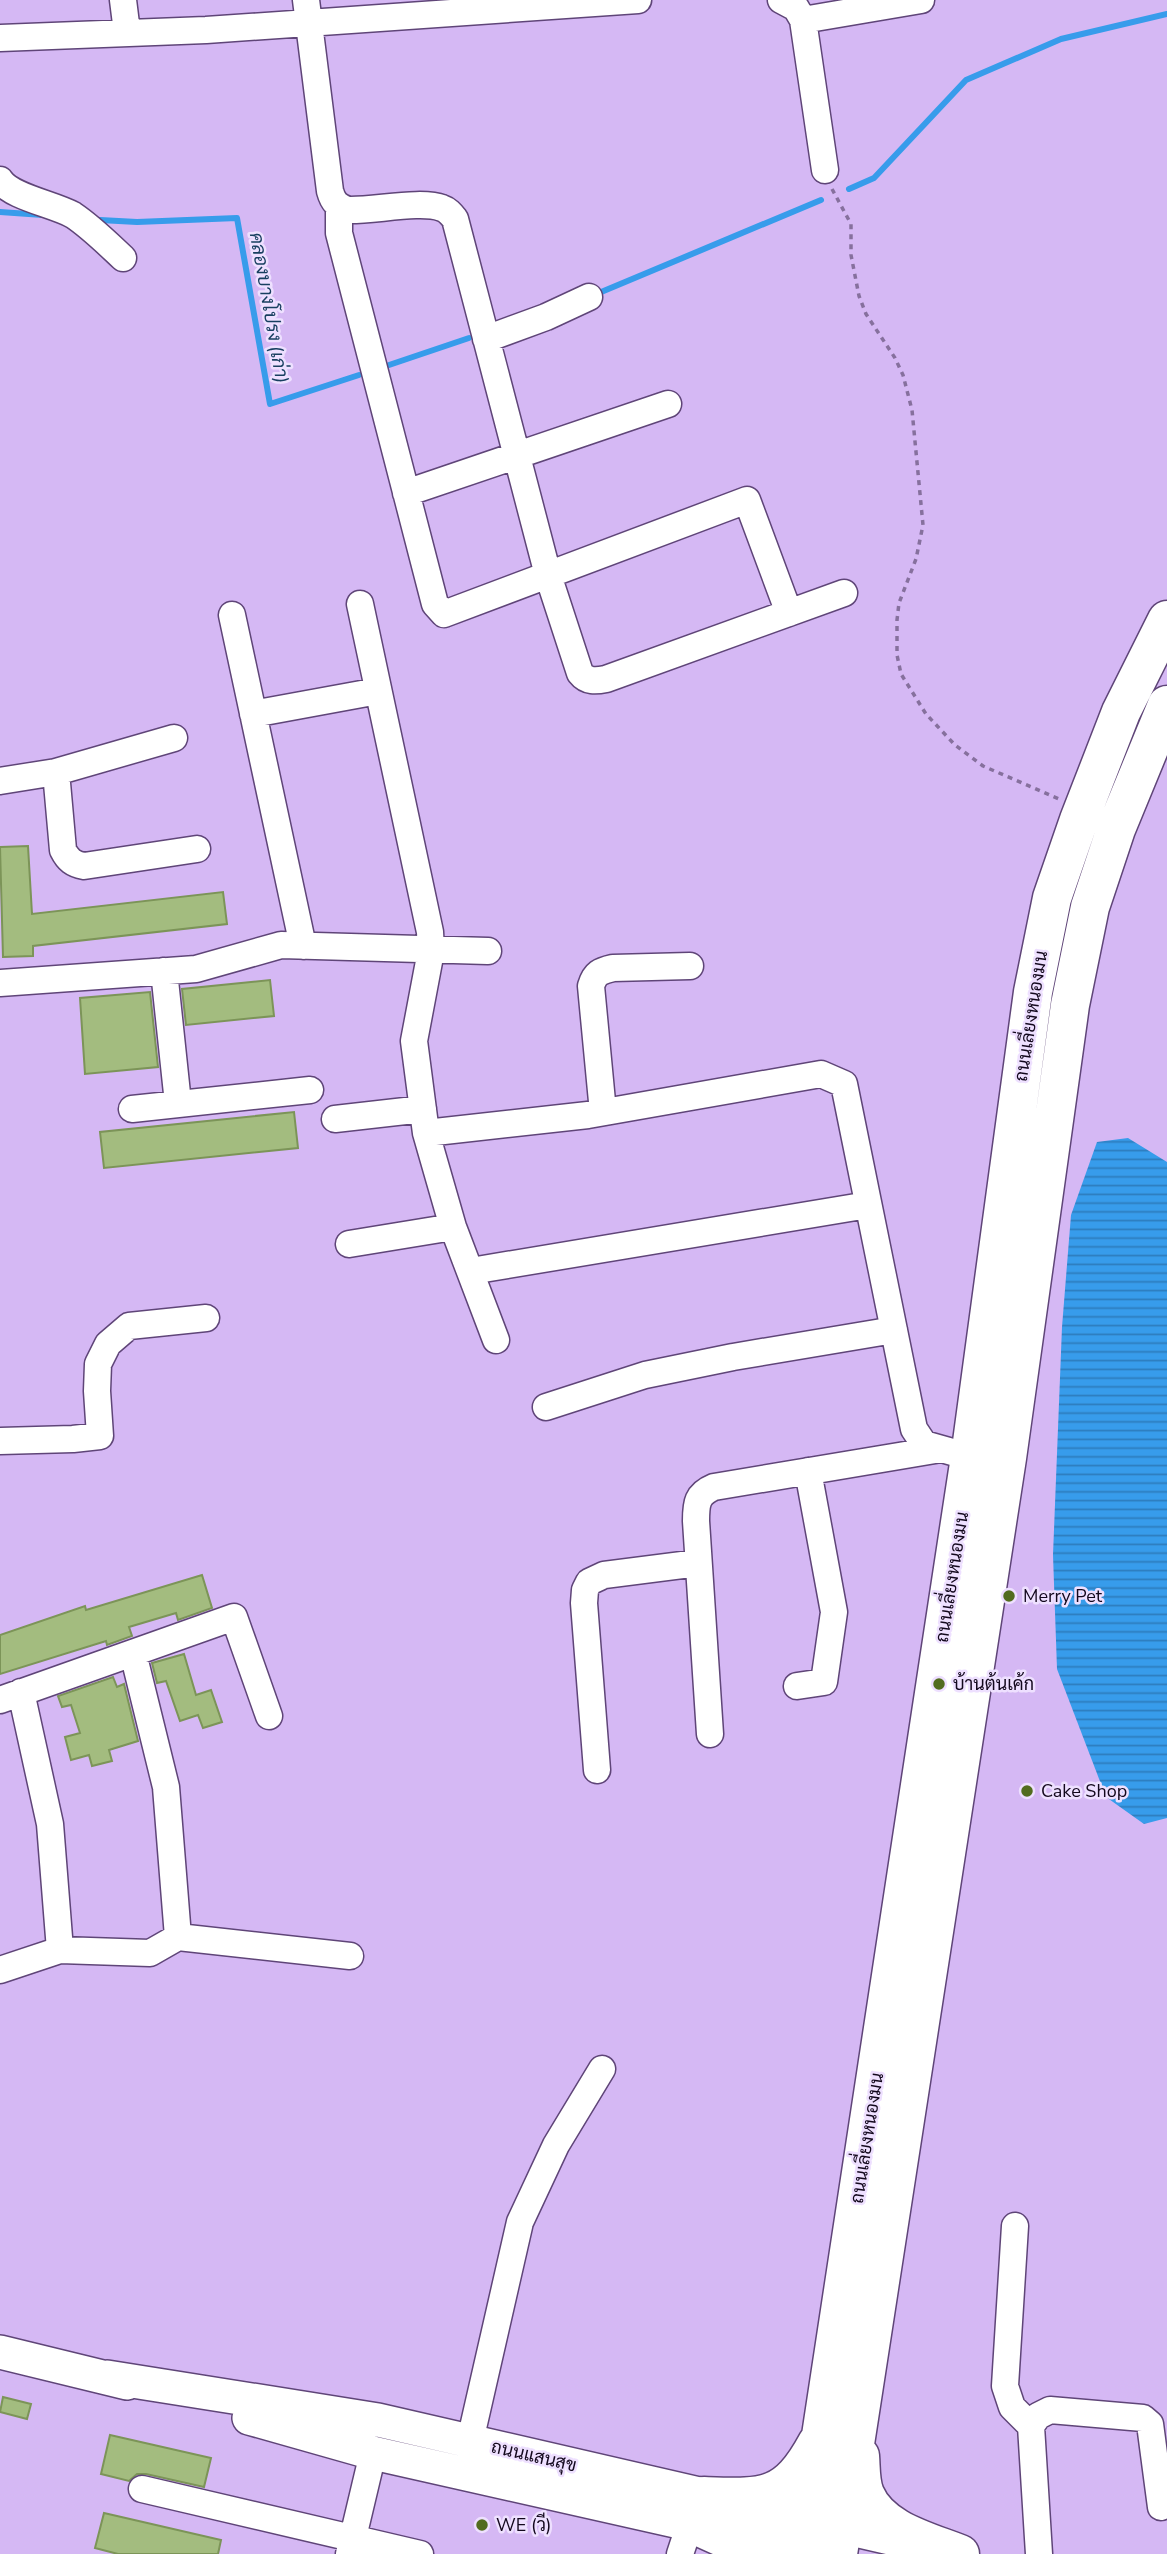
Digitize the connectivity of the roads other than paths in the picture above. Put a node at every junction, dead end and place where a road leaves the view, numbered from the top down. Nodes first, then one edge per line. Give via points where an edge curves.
1 (123, 0) edge
2 (638, 0) edge
3 (781, 0) edge
4 (921, 0) edge
5 (307, 12) edge
6 (803, 20) junction
7 (127, 32) junction
8 (0, 38) edge
9 (825, 170) road end
10 (0, 180) edge
11 (339, 207) junction
12 (123, 258) dead end
13 (590, 297) dead end
14 (486, 339) junction
15 (668, 404) dead end
16 (517, 455) junction
17 (406, 493) junction
18 (548, 575) junction
19 (844, 593) dead end
20 (360, 604) dead end
21 (789, 613) junction
22 (232, 615) dead end
23 (1167, 620) edge
24 (378, 691) junction
25 (1167, 705) edge
26 (253, 714) junction
27 (174, 738) dead end
28 (56, 772) junction
29 (0, 781) edge
30 (197, 849) dead end
31 (303, 946) junction
32 (431, 951) junction
33 (488, 951) dead end
34 (690, 966) dead end
35 (164, 971) junction
36 (0, 983) edge
37 (310, 1090) dead end
38 (178, 1103) junction
39 (132, 1109) dead end
40 (603, 1112) junction
41 (335, 1119) dead end
42 (425, 1121) junction
43 (868, 1205) junction
44 (453, 1227) junction
45 (349, 1244) dead end
46 (471, 1271) junction
47 (206, 1318) dead end
48 (894, 1330) junction
49 (496, 1340) dead end
50 (546, 1407) dead end
51 (0, 1441) edge
52 (956, 1453) junction
53 (808, 1471) junction
54 (698, 1563) junction
55 (133, 1653) junction
56 (797, 1686) dead end
57 (11, 1696) edge
58 (269, 1716) dead end
59 (710, 1734) dead end
60 (597, 1770) dead end
61 (178, 1937) junction
62 (60, 1950) junction
63 (350, 1956) dead end
64 (0, 1970) edge
65 (601, 2069) dead end
66 (1015, 2226) dead end
67 (0, 2352) edge
68 (107, 2377) junction
69 (859, 2419) junction
70 (1031, 2427) junction
71 (822, 2435) junction
72 (470, 2441) junction
73 (373, 2453) junction
74 (142, 2489) dead end
75 (1161, 2507) dead end
76 (693, 2525) edge
77 (820, 2543) edge
78 (351, 2546) edge
79 (420, 2554) edge
80 (750, 2554) edge
81 (959, 2554) edge
82 (1039, 2554) edge

1 - 7 street
2 - 5 street
3 - 6 street via 796,8
4 - 6 street
5 - 7 street via 206,30
5 - 11 street via 330,191
6 - 9 street
7 - 8 street
10 - 12 street via 19,195 74,216
11 - 14 street via 361,211 426,205 447,211 454,219
11 - 17 street via 339,233
13 - 14 street
14 - 16 street
15 - 16 street
16 - 17 street
16 - 18 street
17 - 18 street via 435,604 444,614
18 - 21 street via 580,673 591,680 606,679
18 - 21 street via 747,500
19 - 21 street
20 - 24 street
22 - 26 street
23 - 52 highway, ถนนเลี่ยงหนองมน via 1121,712 1052,898
24 - 26 street
24 - 32 street
25 - 69 highway, ถนนเลี่ยงหนองมน via 1090,907 1070,1005 1007,1458
26 - 31 street
27 - 28 street
28 - 29 street
28 - 30 street via 63,850 74,864
31 - 32 street
31 - 35 street via 281,945 196,969
32 - 33 street
32 - 42 street via 414,1041
34 - 40 street via 613,968 595,975 591,986
35 - 36 street
35 - 38 street
37 - 38 street
38 - 39 street
40 - 42 street
40 - 43 street via 821,1074 844,1084
41 - 42 street
42 - 44 street
43 - 46 street
43 - 48 street
44 - 45 street
44 - 46 street
46 - 49 street
47 - 51 street via 129,1326 108,1344 98,1364 100,1436
48 - 50 street via 645,1375
48 - 52 street via 914,1429 924,1444
52 - 53 street
52 - 71 highway, ถนนเลี่ยงหนองมน
53 - 54 street via 704,1492 696,1506
53 - 56 street via 834,1612 824,1682
54 - 59 street
54 - 60 street via 604,1575 589,1582 585,1590
55 - 57 street
55 - 58 street via 233,1617
55 - 61 street via 166,1787
57 - 62 street via 50,1824
61 - 62 street via 150,1954
61 - 63 street
62 - 64 street
65 - 72 street via 556,2146 520,2222
66 - 70 street via 1006,2386 1012,2407
67 - 68 main road, ถนนแสนสุข
68 - 72 main road, ถนนแสนสุข via 378,2420
68 - 73 main road, ถนนแสนสุข
69 - 77 highway, ถนนเลี่ยงหนองมน
69 - 81 highway via 861,2478 872,2505 894,2525
70 - 75 street via 1038,2416 1050,2410 1143,2418 1150,2424
70 - 82 street
71 - 76 highway via 804,2468 783,2487 749,2497
71 - 77 highway, ถนนเลี่ยงหนองมน
72 - 76 main road, ถนนแสนสุข
73 - 76 main road, ถนนแสนสุข
73 - 78 street
74 - 78 street
76 - 77 main road, ถนนแสนสุข
76 - 80 highway
77 - 81 main road, ถนนแสนสุข
78 - 79 street

